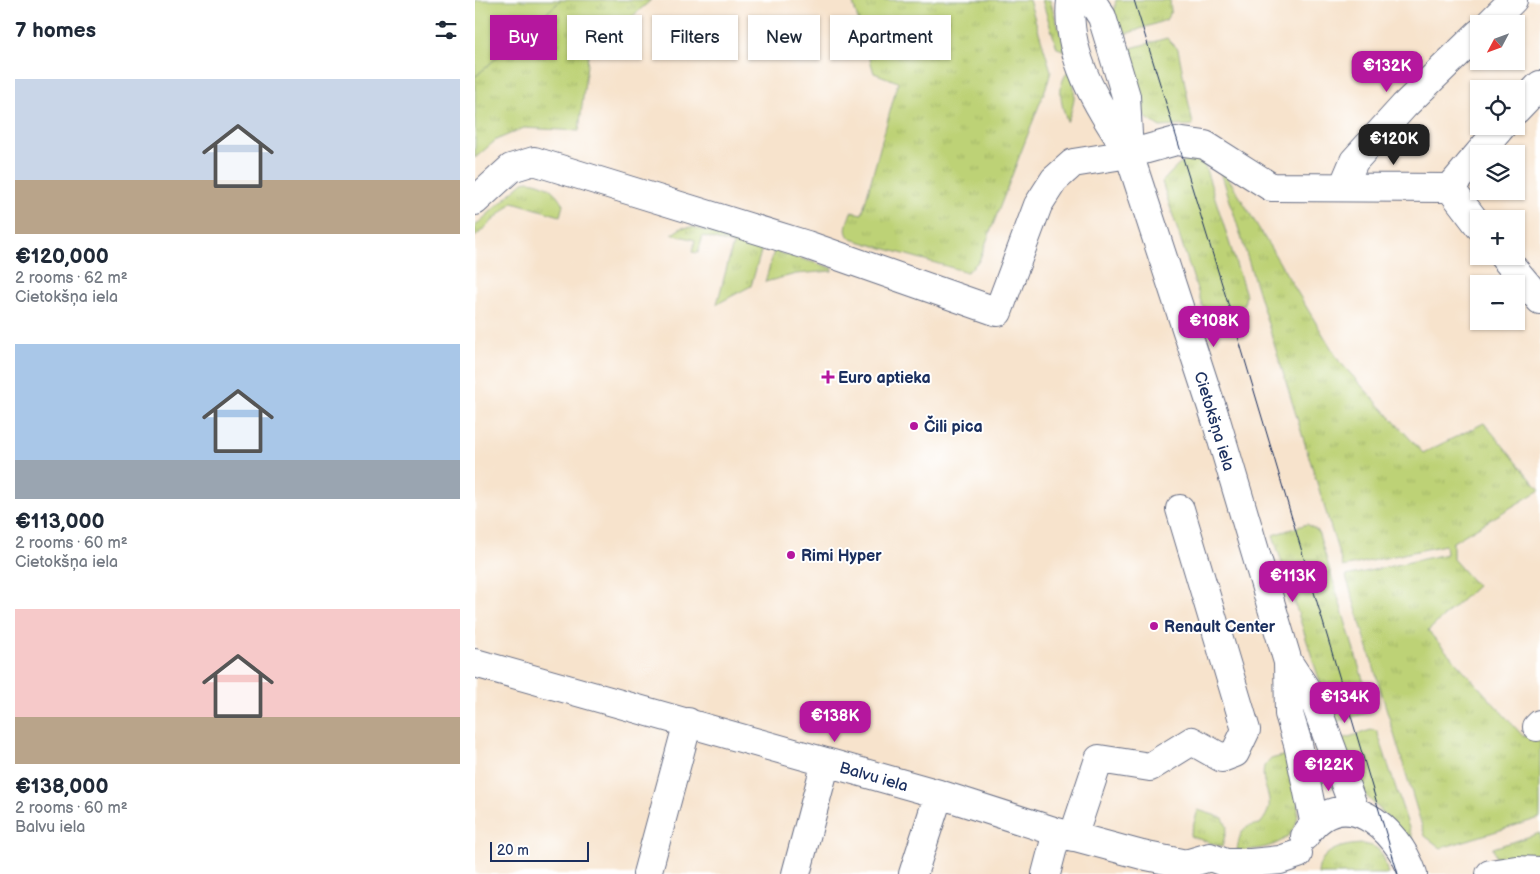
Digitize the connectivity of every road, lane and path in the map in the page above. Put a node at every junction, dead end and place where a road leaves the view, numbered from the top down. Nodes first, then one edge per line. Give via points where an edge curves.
1 (1071, 0) edge
2 (1091, 0) edge
3 (1513, 0) edge
4 (1498, 15) edge
5 (1470, 42) edge
6 (1540, 85) edge
7 (1525, 101) edge
8 (1494, 135) edge
9 (1129, 154) junction
10 (1343, 187) junction
11 (1449, 188) junction
12 (475, 201) edge
13 (1470, 215) edge
14 (1511, 265) edge
15 (1540, 300) edge
16 (1180, 509) dead end
17 (1288, 662) junction
18 (475, 663) edge
19 (687, 722) junction
20 (826, 762) junction
21 (939, 794) junction
22 (1355, 811) junction
23 (1315, 822) junction
24 (1065, 834) junction
25 (1297, 864) edge
26 (1190, 869) edge
27 (1540, 871) edge
28 (1416, 873) edge
29 (647, 874) edge
30 (796, 874) edge
31 (913, 874) edge
32 (1046, 874) edge
33 (1490, 874) edge

1 - 9 street, Cietokšņa iela via 1069,22 1078,56 1096,102
2 - 9 street, Cietokšņa iela via 1102,17 1126,96
3 - 4 street
5 - 10 street via 1353,161
6 - 7 street
8 - 11 street
9 - 10 street via 1177,141 1205,145 1271,187
9 - 12 street via 1073,163 1054,180 1039,205 997,312 807,245 534,161 511,168
9 - 17 street, Cietokšņa iela via 1215,420
10 - 11 street
11 - 13 street
14 - 15 street
16 - 24 street via 1246,730 1235,753 1221,758 1192,740 1150,767 1099,759
17 - 22 street, Cietokšņa iela via 1315,703
17 - 23 street, Cietokšņa iela via 1289,714
18 - 19 street, Balvu iela
19 - 20 street, Balvu iela
19 - 29 street
20 - 21 street, Balvu iela
20 - 30 street
21 - 24 street, Balvu iela
21 - 31 street
22 - 23 street via 1339,811
22 - 28 street via 1370,817 1385,831
23 - 25 street via 1304,837
24 - 26 street, Balvu iela
24 - 32 street
25 - 26 street, Balvu iela via 1280,860 1226,863 1210,857
27 - 33 street

